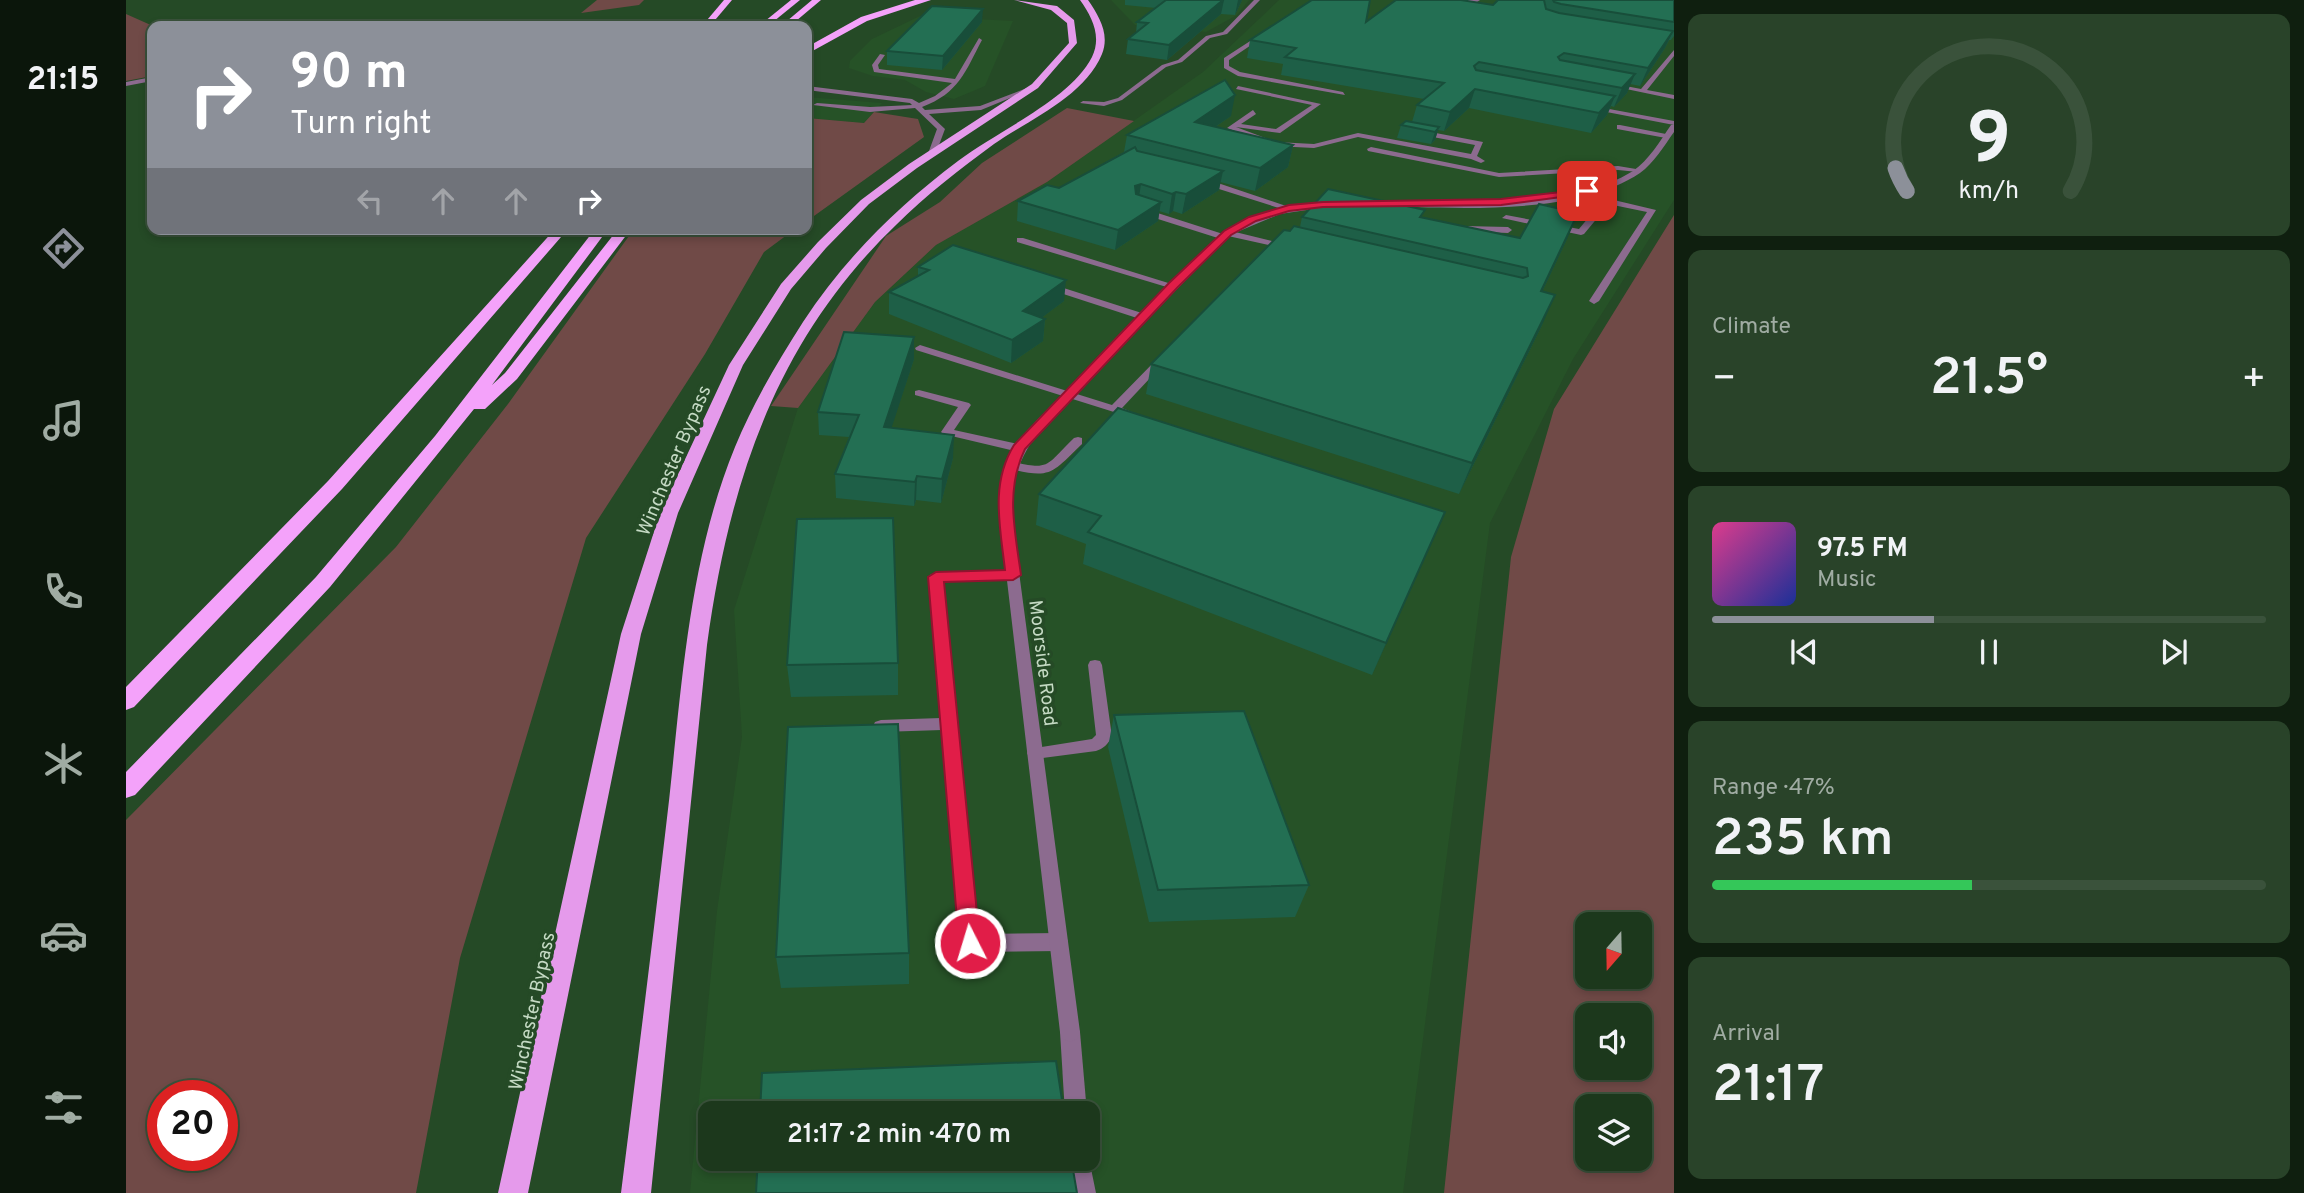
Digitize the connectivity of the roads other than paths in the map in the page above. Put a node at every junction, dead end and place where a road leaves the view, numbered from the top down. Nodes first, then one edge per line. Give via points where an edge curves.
1 (728, 0) edge
2 (796, 0) edge
3 (817, 0) edge
4 (927, 0) edge
5 (1018, 0) edge
6 (1084, 0) edge
7 (1257, 0) edge
8 (1419, 0) edge
9 (1477, 0) edge
10 (710, 21) edge
11 (769, 21) edge
12 (791, 21) edge
13 (1272, 29) edge
14 (979, 40) dead end
15 (812, 48) edge
16 (1663, 50) edge
17 (1674, 52) edge
18 (882, 55) dead end
19 (147, 80) edge
20 (956, 80) junction
21 (1598, 83) edge
22 (126, 84) edge
23 (1035, 86) junction
24 (1238, 88) dead end
25 (812, 89) edge
26 (1643, 91) junction
27 (1343, 94) dead end
28 (1674, 97) edge
29 (1083, 103) dead end
30 (817, 105) dead end
31 (1586, 107) edge
32 (922, 109) junction
33 (1253, 112) dead end
34 (1236, 125) junction
35 (1620, 127) dead end
36 (1405, 128) edge
37 (1671, 129) edge
38 (1371, 149) dead end
39 (933, 151) junction
40 (1473, 157) junction
41 (1638, 170) junction
42 (1537, 174) junction
43 (1189, 178) edge
44 (1587, 191) junction
45 (1613, 201) junction
46 (1501, 202) junction
47 (1289, 208) junction
48 (1137, 209) edge
49 (1506, 218) junction
50 (1452, 229) edge
51 (1508, 230) junction
52 (545, 235) edge
53 (556, 235) edge
54 (597, 235) edge
55 (620, 235) edge
56 (1225, 235) junction
57 (1020, 240) dead end
58 (1505, 243) edge
59 (1275, 244) junction
60 (1298, 249) edge
61 (1266, 254) edge
62 (517, 276) junction
63 (1033, 281) edge
64 (1173, 286) junction
65 (1594, 301) dead end
66 (1144, 317) junction
67 (920, 348) dead end
68 (1171, 351) edge
69 (919, 393) dead end
70 (1069, 395) junction
71 (1114, 409) junction
72 (1140, 418) edge
73 (441, 440) junction
74 (1078, 441) dead end
75 (1019, 448) junction
76 (1010, 465) junction
77 (1013, 575) junction
78 (1095, 665) dead end
79 (126, 701) edge
80 (950, 724) junction
81 (868, 726) edge
82 (1035, 753) junction
83 (126, 788) edge
84 (1059, 942) junction
85 (1075, 1101) edge
86 (1082, 1171) edge
87 (513, 1193) edge
88 (636, 1193) edge
89 (1086, 1193) edge

1 - 10 highway
2 - 11 highway
3 - 12 highway
4 - 15 highway via 863,18
5 - 23 highway, Winchester Bypass via 1054,8 1073,30 1068,53
6 - 88 highway via 1099,20 1099,47 1093,62 1064,92 901,211 862,250 824,299 786,361 736,464 701,619
7 - 29 street via 1225,33 1208,37 1120,99
8 - 9 street
13 - 27 street via 1226,59 1226,67 1238,74
14 - 20 street
16 - 17 street
17 - 26 street
18 - 20 street via 876,71
19 - 22 street
20 - 32 street
21 - 26 street
23 - 32 street via 981,108
23 - 39 highway, Winchester Bypass
24 - 34 street via 1318,104 1277,131
25 - 32 street via 910,99
26 - 28 street
30 - 32 street
31 - 37 street
32 - 39 street via 941,129
33 - 34 street
34 - 40 street via 1231,128 1275,144 1314,146 1358,135
35 - 37 street
36 - 40 street via 1480,144
37 - 41 street, Moorside Road
38 - 42 street via 1499,175
39 - 87 highway, Winchester Bypass via 865,202 786,286 736,365 669,513 631,634
40 - 42 street
41 - 42 street
41 - 44 street, Moorside Road
43 - 47 street
44 - 45 street
44 - 46 street, Moorside Road
45 - 49 street via 1581,232
45 - 65 street via 1652,210
46 - 47 street, Moorside Road
46 - 49 street
47 - 56 street, Moorside Road via 1252,219
48 - 56 street
49 - 51 street
50 - 51 street
51 - 58 street
52 - 62 highway
53 - 62 highway
54 - 73 highway
55 - 73 highway via 511,376
56 - 59 street
56 - 64 street, Moorside Road
57 - 64 street
59 - 60 street
59 - 61 street
62 - 79 highway via 335,485
63 - 66 street
64 - 66 street, Moorside Road
66 - 70 street, Moorside Road
67 - 70 street
68 - 71 street
69 - 75 street via 965,405 947,432
70 - 71 street
70 - 75 street, Moorside Road
71 - 72 street
73 - 83 highway via 323,582
74 - 76 street via 1048,470
75 - 76 street, Moorside Road
76 - 77 street, Moorside Road via 1004,504
77 - 80 street via 936,577
77 - 82 street, Moorside Road
78 - 82 street via 1104,737 1088,747
80 - 81 street
80 - 84 street via 970,943
82 - 84 street, Moorside Road
84 - 85 street, Moorside Road
86 - 89 street

